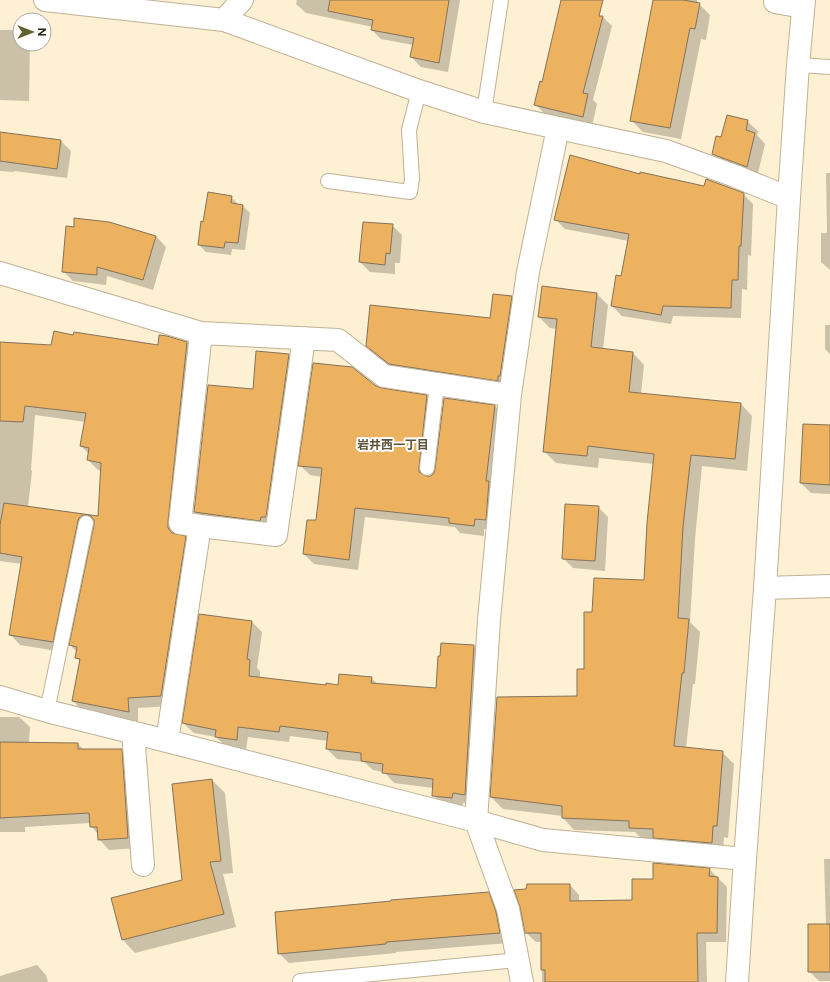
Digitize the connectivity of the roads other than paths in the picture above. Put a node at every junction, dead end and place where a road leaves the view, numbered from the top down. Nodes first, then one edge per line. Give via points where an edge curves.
1 (45, 0) edge
2 (242, 0) edge
3 (501, 0) edge
4 (775, 0) edge
5 (804, 4) edge
6 (224, 20) junction
7 (798, 65) junction
8 (830, 67) edge
9 (419, 91) junction
10 (484, 112) junction
11 (558, 128) junction
12 (328, 181) dead end
13 (789, 198) junction
14 (0, 273) edge
15 (201, 334) junction
16 (304, 338) junction
17 (437, 384) junction
18 (510, 395) junction
19 (427, 468) dead end
20 (86, 523) dead end
21 (200, 526) junction
22 (830, 586) edge
23 (765, 588) junction
24 (0, 697) edge
25 (47, 711) junction
26 (133, 732) junction
27 (167, 741) junction
28 (476, 821) junction
29 (745, 858) junction
30 (143, 865) dead end
31 (517, 960) junction
32 (300, 981) dead end
33 (522, 982) edge
34 (737, 982) edge

1 - 6 street
2 - 6 street
3 - 10 lane
4 - 5 street
5 - 7 street
6 - 9 street
7 - 8 lane
7 - 13 street
9 - 10 street
9 - 12 lane via 409,130 412,179 410,192
10 - 11 street
11 - 13 street via 666,151
11 - 18 street via 528,272
13 - 23 street
14 - 15 street
15 - 16 street
15 - 21 street via 180,523
16 - 17 street via 338,340 384,376
16 - 21 street via 276,535
17 - 18 street
17 - 19 lane
18 - 28 street via 488,620
20 - 25 lane
21 - 27 street
22 - 23 street
23 - 29 street
24 - 25 street
25 - 26 street
26 - 27 street
26 - 30 street
27 - 28 street
28 - 29 street via 543,840
28 - 31 street via 508,909
29 - 34 street
31 - 32 lane
31 - 33 street

